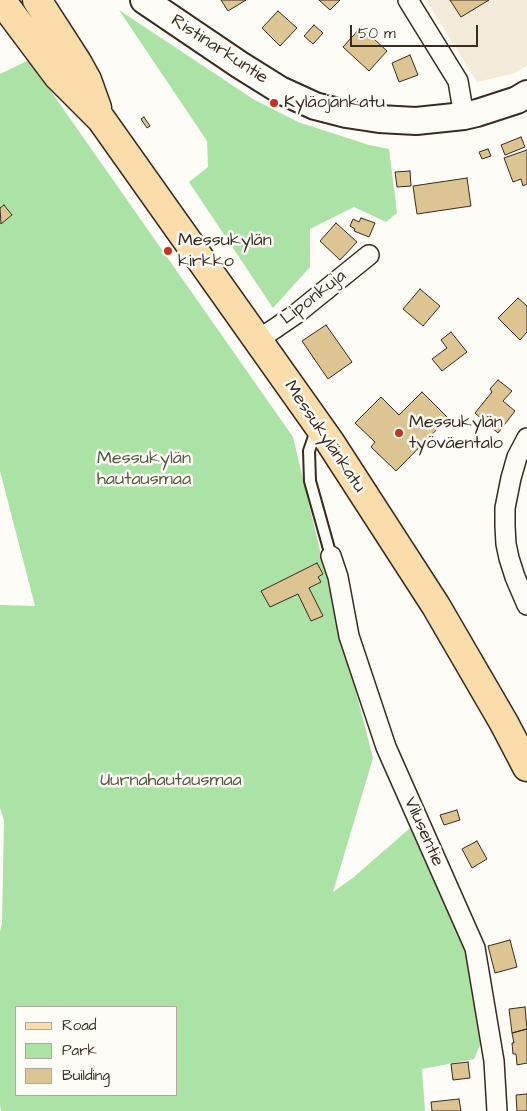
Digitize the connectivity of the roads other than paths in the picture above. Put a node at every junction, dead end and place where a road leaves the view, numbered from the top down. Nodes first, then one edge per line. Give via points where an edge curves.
1 (1, 0) edge
2 (37, 0) edge
3 (144, 0) edge
4 (408, 0) edge
5 (527, 94) edge
6 (464, 116) junction
7 (102, 119) junction
8 (369, 255) dead end
9 (258, 340) junction
10 (318, 425) junction
11 (527, 438) edge
12 (331, 556) joint
13 (527, 605) edge
14 (527, 767) edge
15 (497, 1111) edge

1 - 7 main road, Messukylänkatu via 58,76
2 - 7 main road, Messukylänkatu via 87,80
3 - 6 main road, Ristinarkuntie via 280,90 315,106 379,119 416,121
4 - 6 street via 458,81
5 - 6 main road, Ristinarkuntie
7 - 9 main road, Messukylänkatu
8 - 9 street, Liponkuja
9 - 10 main road, Messukylänkatu
10 - 12 lane via 309,451 310,481
10 - 14 main road, Messukylänkatu via 436,606
11 - 13 street via 517,457 510,484 505,526 509,558
12 - 15 street, Vilusentie via 349,636 386,747 475,948 494,1061

